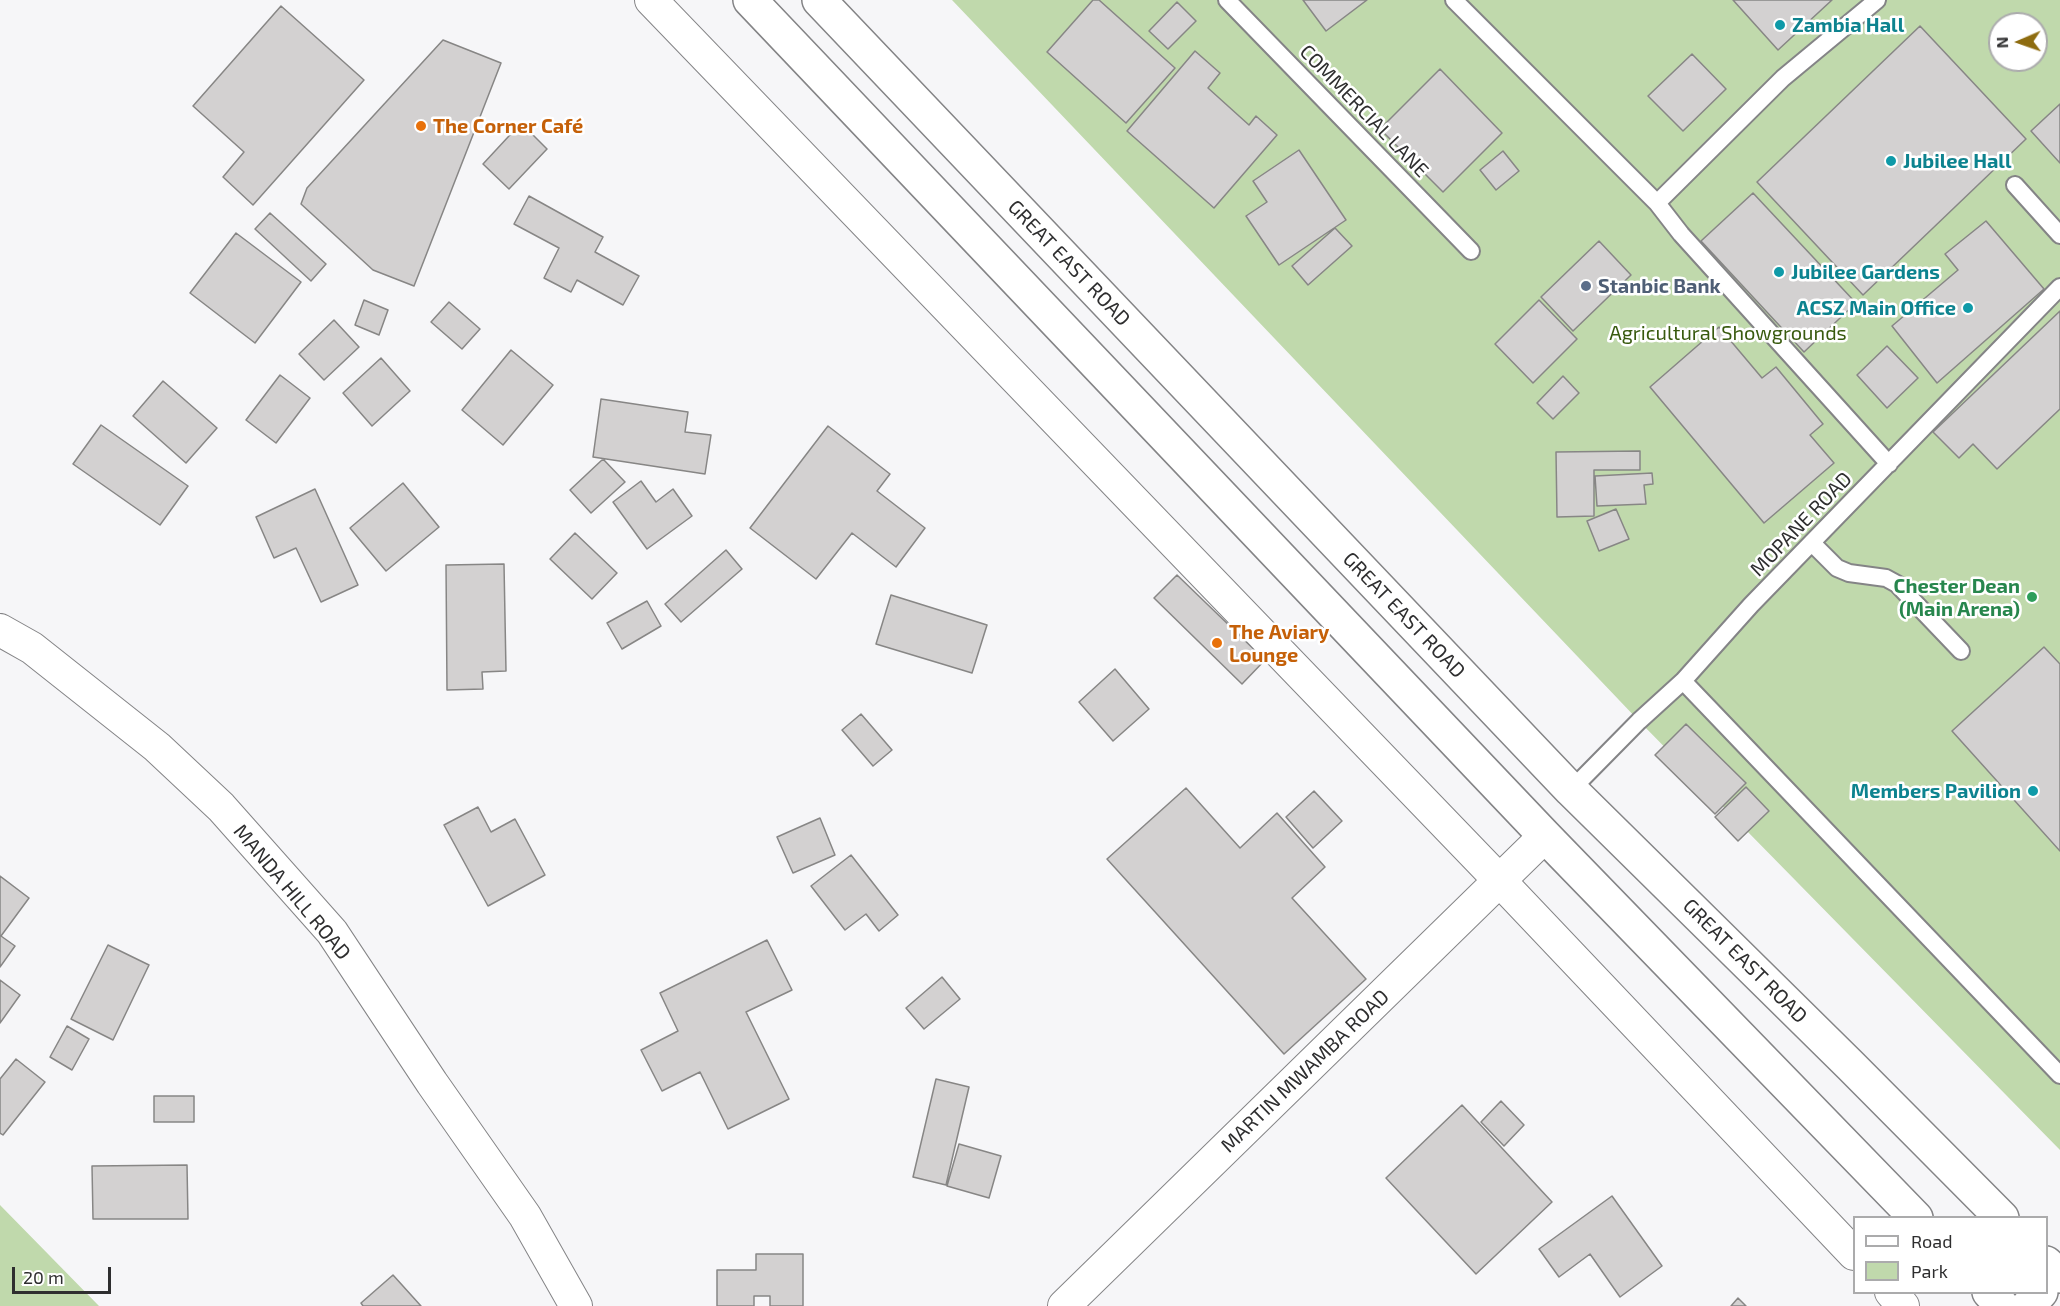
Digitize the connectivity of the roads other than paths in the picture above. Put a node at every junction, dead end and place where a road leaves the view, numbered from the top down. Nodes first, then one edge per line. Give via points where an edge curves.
1 (651, 0) edge
2 (750, 0) edge
3 (819, 0) edge
4 (1227, 0) edge
5 (1454, 0) edge
6 (1877, 0) edge
7 (2015, 184) dead end
8 (1657, 203) junction
9 (2060, 235) edge
10 (1471, 251) dead end
11 (2060, 287) edge
12 (1889, 464) junction
13 (1812, 543) junction
14 (0, 630) edge
15 (1961, 651) dead end
16 (1683, 681) junction
17 (1571, 790) junction
18 (1545, 836) junction
19 (1500, 880) junction
20 (2060, 1075) edge
21 (1914, 1216) edge
22 (2000, 1216) edge
23 (1853, 1253) edge
24 (1892, 1294) edge
25 (1990, 1294) edge
26 (2037, 1294) edge
27 (576, 1306) edge
28 (1064, 1306) edge
29 (1904, 1306) edge
30 (2002, 1306) edge
31 (2028, 1306) edge

1 - 19 street
2 - 18 main road
3 - 17 main road, GREAT EAST ROAD
4 - 10 lane, COMMERCIAL LANE
5 - 8 lane
6 - 8 lane via 1783,78
7 - 9 lane
8 - 12 lane
11 - 12 lane, MOPANE ROAD
12 - 13 lane, MOPANE ROAD
13 - 15 lane via 1837,568 1897,584
13 - 16 lane, MOPANE ROAD
14 - 27 street, MANDA HILL ROAD via 32,648 157,747 221,807 332,932 525,1216
16 - 17 lane, MOPANE ROAD
16 - 20 lane
17 - 22 main road, GREAT EAST ROAD
18 - 19 street, MARTIN MWAMBA ROAD
18 - 21 main road
19 - 23 street
19 - 28 street, MARTIN MWAMBA ROAD
24 - 29 street
25 - 30 main road
26 - 31 main road

